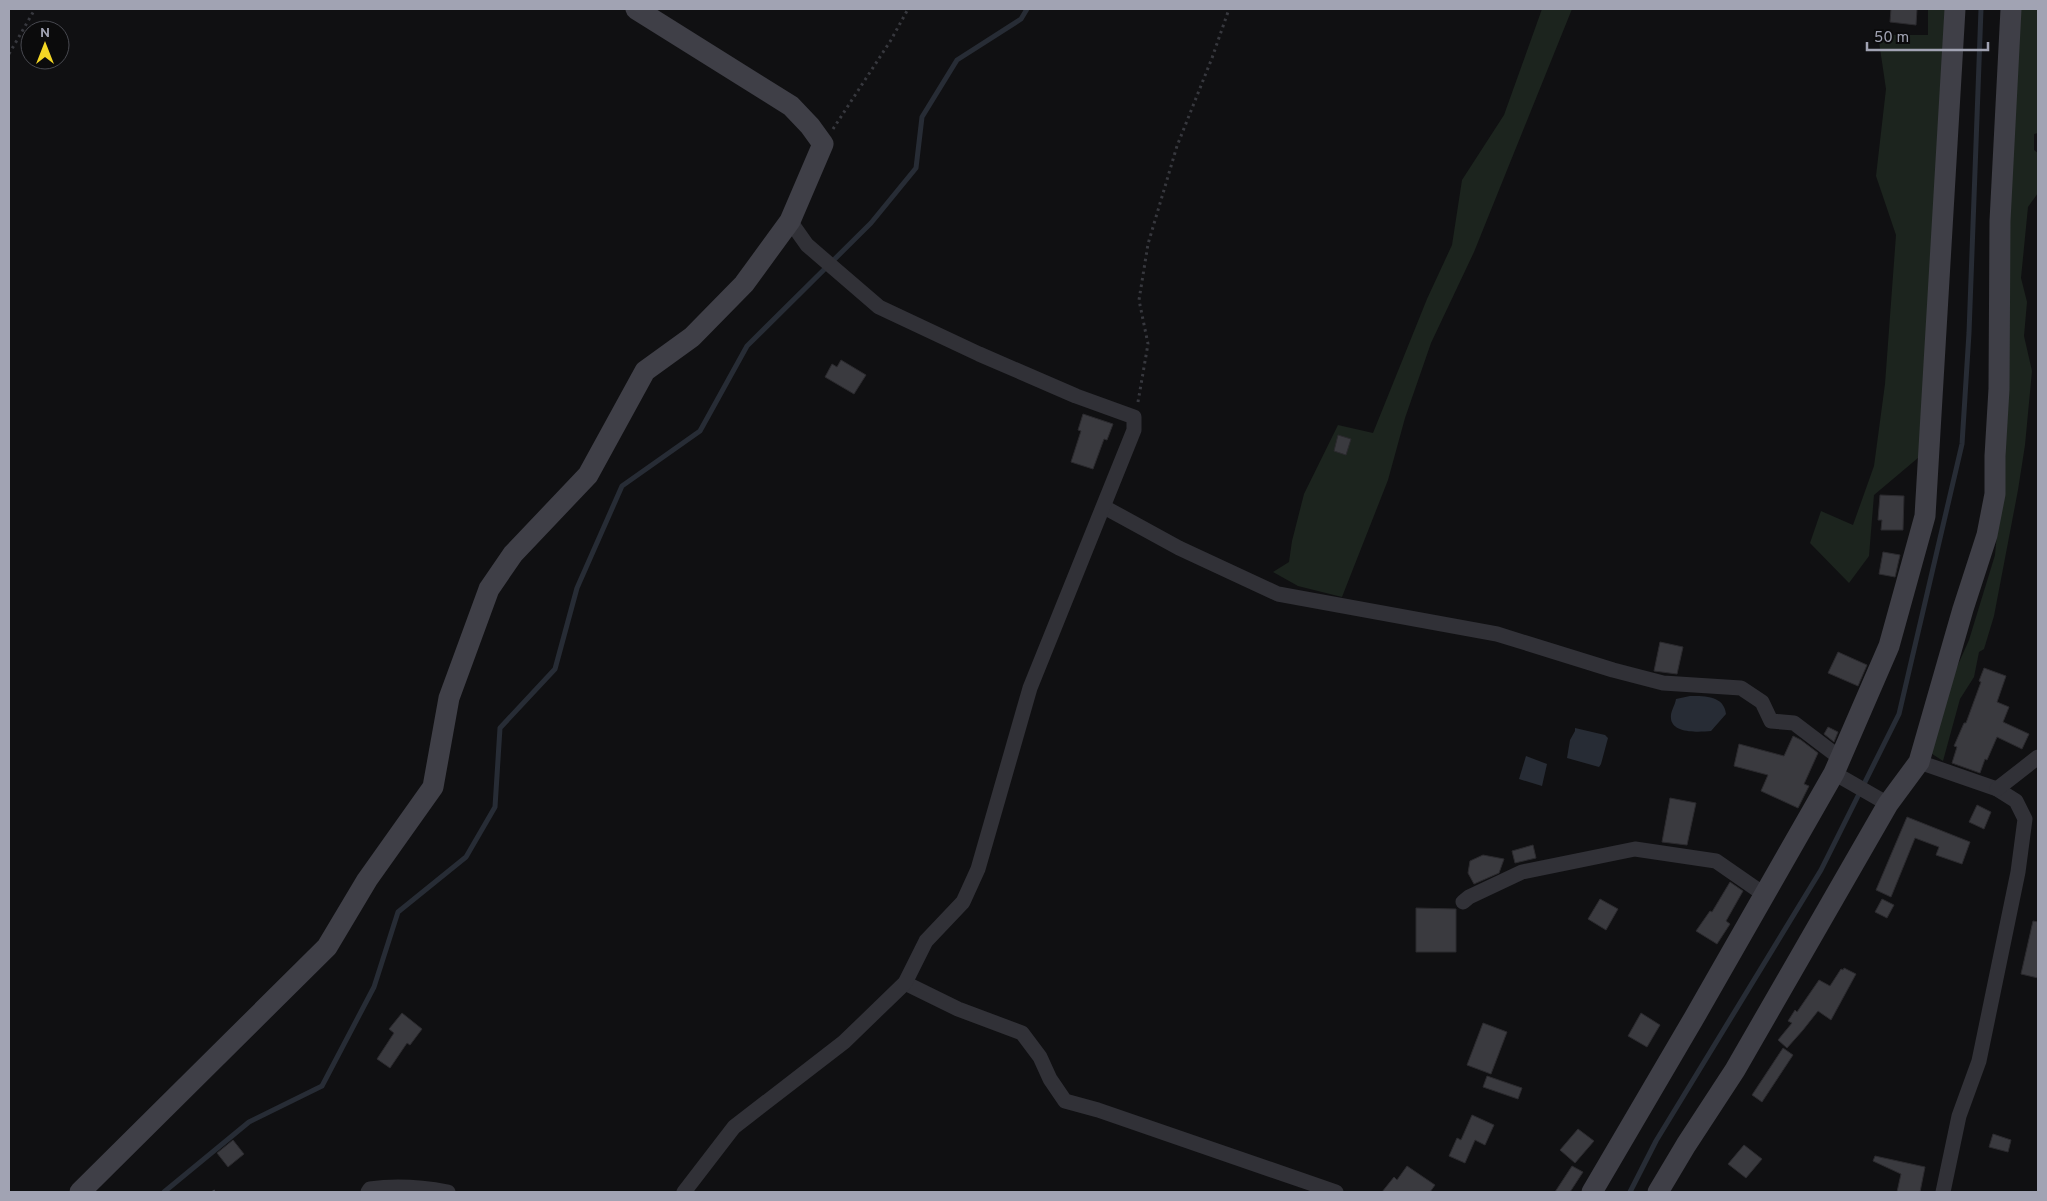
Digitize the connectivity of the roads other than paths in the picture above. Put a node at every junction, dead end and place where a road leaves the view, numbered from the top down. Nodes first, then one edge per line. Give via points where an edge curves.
1 (636, 9) edge
2 (1954, 9) edge
3 (2011, 9) edge
4 (790, 221) junction
5 (1104, 507) junction
6 (2038, 757) edge
7 (1919, 762) junction
8 (1837, 766) junction
9 (1997, 788) junction
10 (1888, 804) junction
11 (1765, 895) junction
12 (1463, 902) dead end
13 (905, 983) junction
14 (80, 1192) edge
15 (368, 1192) edge
16 (448, 1192) edge
17 (684, 1192) edge
18 (1336, 1192) edge
19 (1592, 1192) edge
20 (1658, 1192) edge
21 (1943, 1192) edge

1 - 4 main road via 791,106 810,126 823,144
2 - 8 main road via 1925,516 1889,646
3 - 7 main road via 2000,221 1999,389 1994,494 1987,535
4 - 5 street via 807,244 879,307 1076,396 1134,417 1134,430
4 - 14 main road via 744,284 718,311 692,337 645,371 588,475 513,554 489,589 448,698 433,787 367,880 327,947
5 - 8 street via 1179,548 1278,594 1497,634 1663,682 1741,688 1762,702 1771,721 1794,722
5 - 13 street via 1030,688 978,869 962,902 926,941
6 - 9 street
7 - 9 street
7 - 10 main road
8 - 10 street
8 - 11 main road
9 - 21 street via 2016,801 2025,819 2018,872 1979,1062 1959,1116
10 - 20 main road via 1735,1070
11 - 12 street via 1716,861 1635,850 1522,872
11 - 19 main road
13 - 17 street via 844,1042 734,1127
13 - 18 street via 958,1009 1022,1033 1065,1101
15 - 16 street via 390,1186 420,1186

